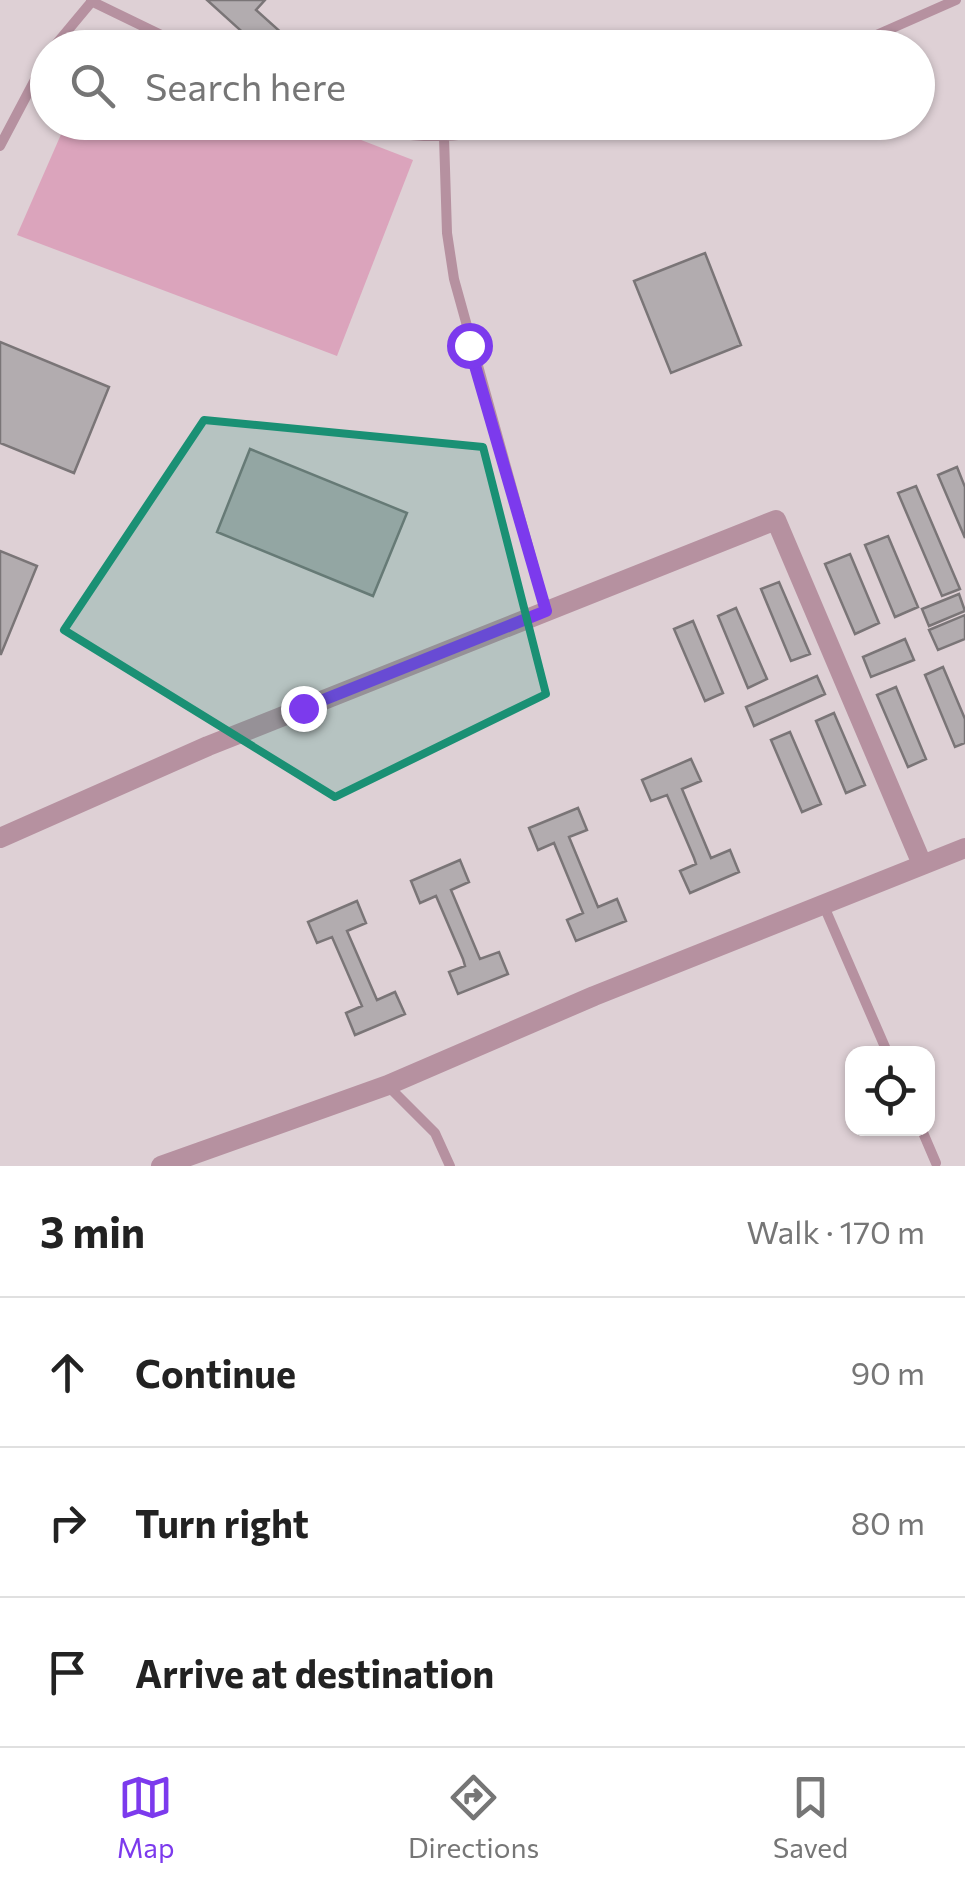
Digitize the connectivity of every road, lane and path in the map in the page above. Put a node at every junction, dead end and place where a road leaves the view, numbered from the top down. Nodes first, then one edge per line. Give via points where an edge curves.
1 (92, 0) edge
2 (956, 0) edge
3 (68, 30) edge
4 (152, 30) edge
5 (888, 30) edge
6 (30, 89) edge
7 (444, 140) edge
8 (0, 146) edge
9 (546, 611) junction
10 (0, 838) edge
11 (965, 848) edge
12 (922, 864) junction
13 (823, 904) junction
14 (885, 1046) edge
15 (388, 1085) junction
16 (924, 1136) edge
17 (936, 1163) dead end
18 (161, 1166) edge
19 (450, 1166) edge

1 - 3 lane
1 - 4 lane
2 - 5 lane
6 - 8 lane
7 - 9 lane via 454,279
9 - 10 street via 208,746
9 - 12 street via 776,520
11 - 12 street
12 - 13 street
13 - 14 lane
13 - 15 street
15 - 18 street
15 - 19 lane via 435,1132
16 - 17 lane

